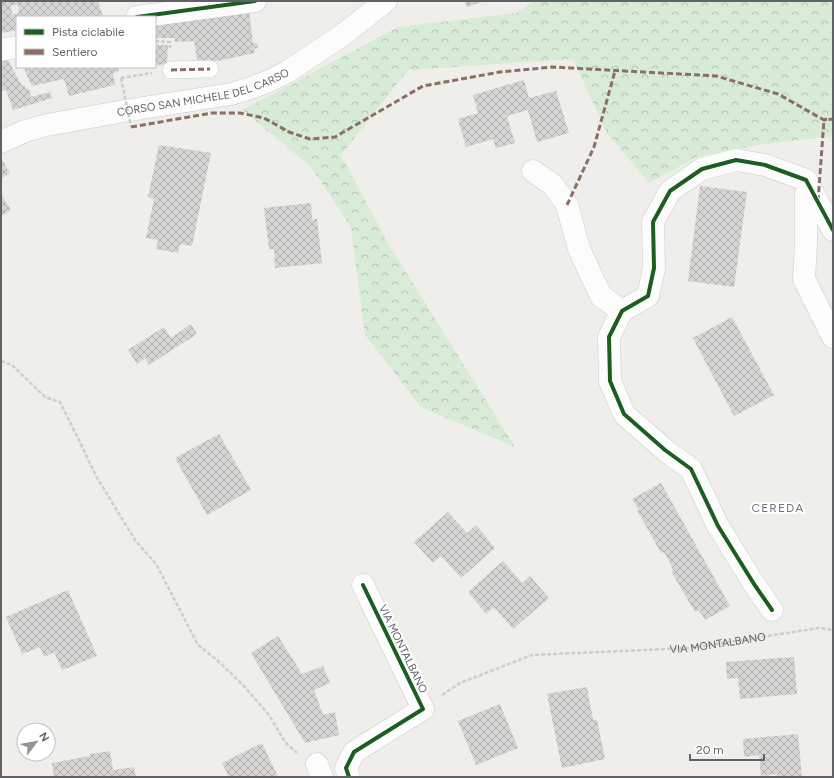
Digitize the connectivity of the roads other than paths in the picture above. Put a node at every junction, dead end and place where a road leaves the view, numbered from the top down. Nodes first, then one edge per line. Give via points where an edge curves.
1 (255, 1) edge
2 (386, 1) edge
3 (145, 16) edge
4 (16, 47) edge
5 (1, 50) edge
6 (171, 70) dead end
7 (210, 70) dead end
8 (1, 142) edge
9 (533, 171) dead end
10 (811, 190) junction
11 (833, 230) edge
12 (622, 311) junction
13 (833, 337) edge
14 (363, 585) dead end
15 (772, 610) dead end
16 (349, 777) edge

1 - 3 street
2 - 8 street, CORSO SAN MICHELE DEL CARSO via 342,36 287,72 251,88 231,94 47,125
4 - 5 street
6 - 7 street
9 - 12 street via 553,184 567,205 580,249 601,296
10 - 11 street
10 - 12 street via 806,180 765,165 736,160 702,169 670,190 653,222 654,268 648,296
10 - 13 street via 806,195 804,279
12 - 15 street via 609,337 610,380 624,414 690,469 718,526
14 - 16 street, VIA MONTALBANO via 423,709 354,752 346,768

